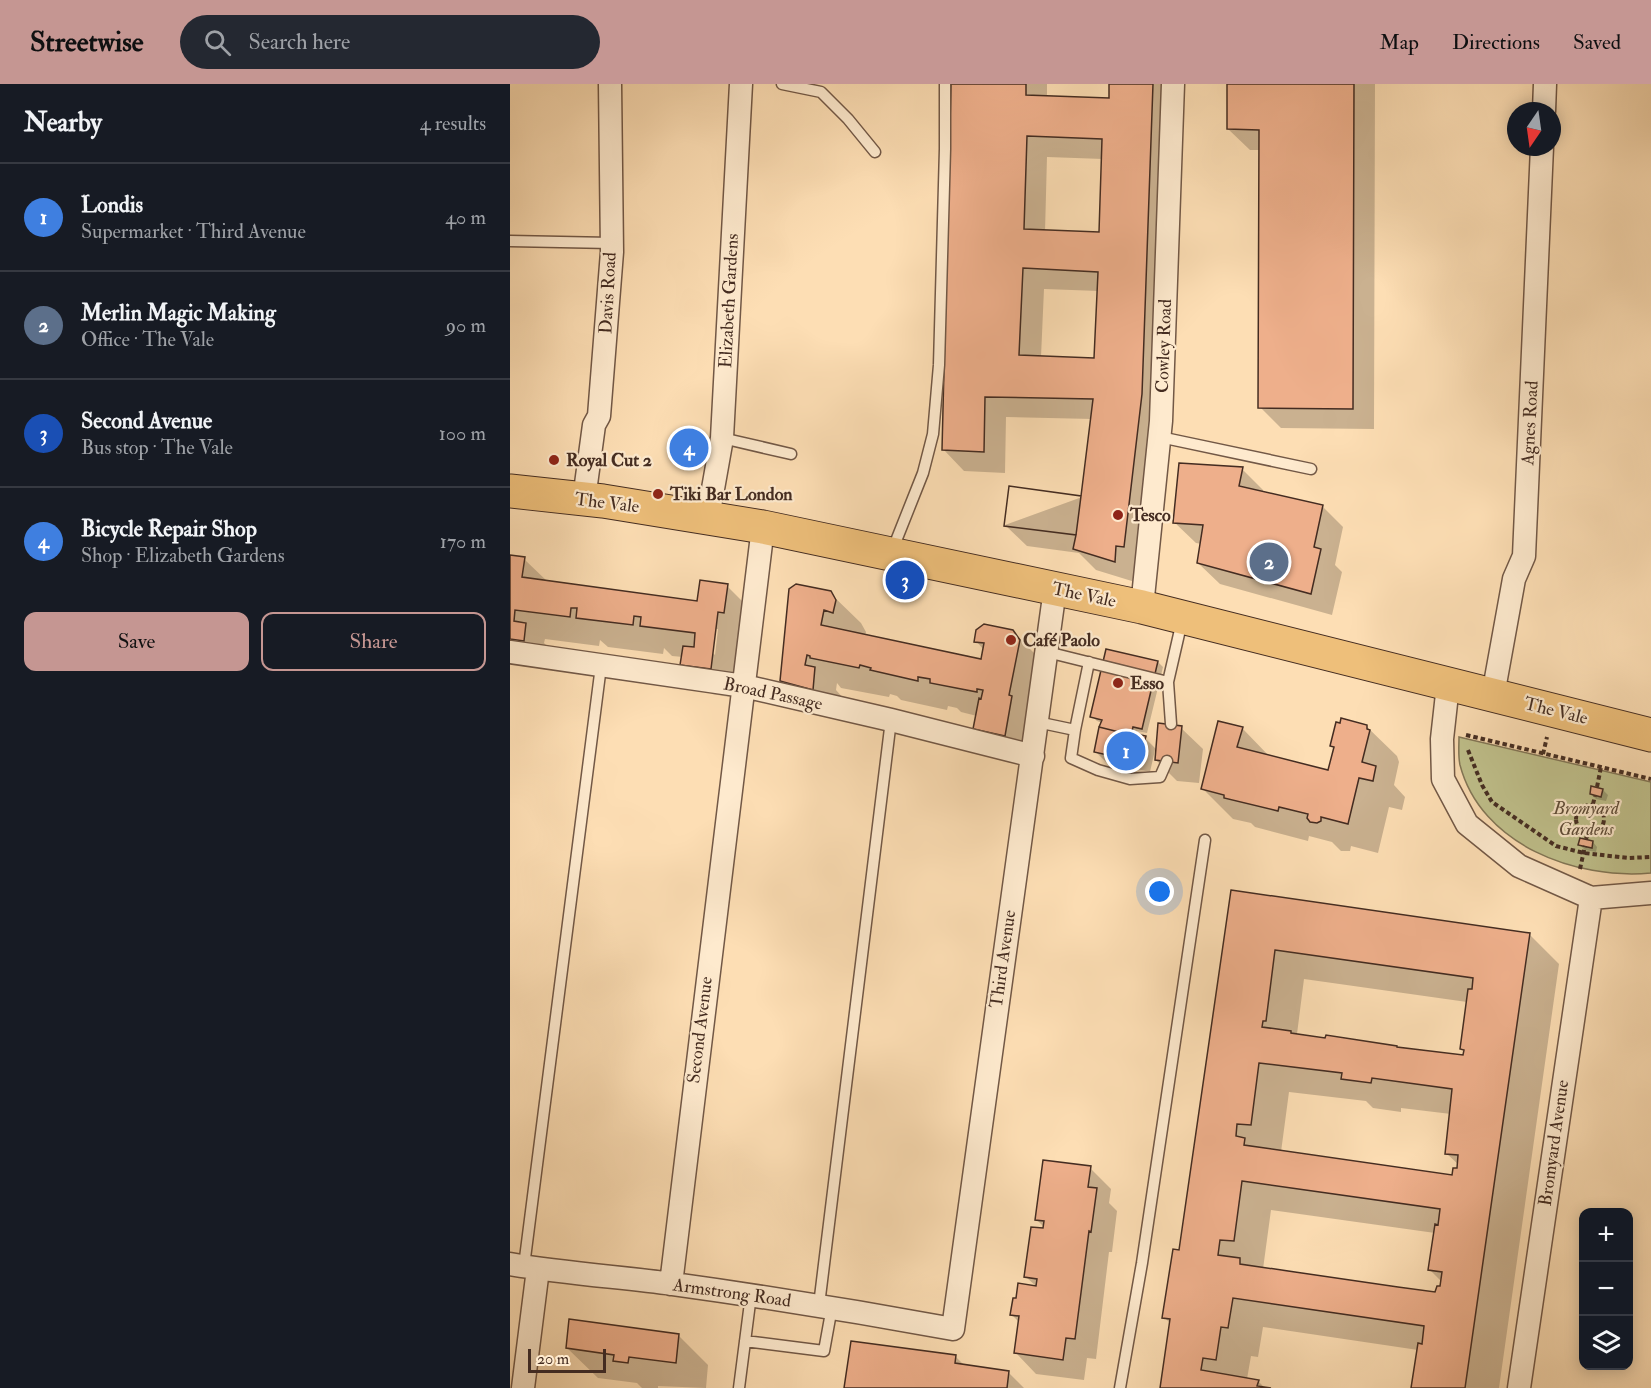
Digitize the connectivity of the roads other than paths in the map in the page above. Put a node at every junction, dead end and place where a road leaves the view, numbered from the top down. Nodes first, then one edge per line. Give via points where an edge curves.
1 (610, 84) edge
2 (741, 84) edge
3 (782, 84) edge
4 (945, 84) edge
5 (1173, 84) edge
6 (1545, 84) edge
7 (1544, 102) edge
8 (875, 152) dead end
9 (1542, 156) edge
10 (510, 241) edge
11 (611, 243) junction
12 (1160, 437) junction
13 (722, 438) junction
14 (791, 454) dead end
15 (1311, 469) dead end
16 (510, 491) edge
17 (584, 499) junction
18 (708, 517) junction
19 (763, 526) junction
20 (891, 554) junction
21 (1055, 589) junction
22 (1142, 607) junction
23 (1183, 617) junction
24 (510, 652) edge
25 (1047, 652) junction
26 (1089, 662) junction
27 (601, 666) junction
28 (1168, 682) junction
29 (1448, 685) junction
30 (744, 686) junction
31 (1493, 695) junction
32 (891, 720) junction
33 (1037, 722) junction
34 (1171, 724) dead end
35 (1075, 730) junction
36 (1651, 735) edge
37 (1033, 756) junction
38 (1167, 761) dead end
39 (1205, 840) dead end
40 (1651, 893) edge
41 (1591, 898) junction
42 (524, 1266) edge
43 (671, 1284) junction
44 (751, 1295) junction
45 (825, 1306) junction
46 (953, 1329) joint
47 (745, 1341) junction
48 (523, 1388) edge
49 (739, 1388) edge
50 (1120, 1388) edge
51 (1519, 1388) edge

1 - 11 street, Davis Road
2 - 13 street, Elizabeth Gardens
3 - 8 lane via 822,92
4 - 20 lane via 939,353 933,434 923,473
5 - 12 street, Cowley Road
6 - 7 street
9 - 31 street, Agnes Road via 1524,556 1514,579
10 - 11 lane
11 - 17 street, Davis Road via 598,416
12 - 15 lane
12 - 22 street, Cowley Road
13 - 14 lane
13 - 18 street, Elizabeth Gardens
16 - 17 main road, The Vale
17 - 18 main road, The Vale
18 - 19 main road, The Vale
19 - 20 main road, The Vale
19 - 30 street, Second Avenue
20 - 21 main road, The Vale
21 - 22 main road, The Vale
21 - 25 street, Third Avenue
22 - 23 main road, The Vale
23 - 28 lane
23 - 29 main road, The Vale
24 - 27 street, Broad Passage
25 - 26 lane
25 - 33 street, Third Avenue
26 - 28 lane
26 - 35 lane
27 - 30 street, Broad Passage
27 - 42 lane
28 - 34 lane
29 - 31 main road, The Vale
29 - 41 street via 1442,734 1443,779 1467,824 1519,866
30 - 32 street, Broad Passage
30 - 43 street, Second Avenue
31 - 36 main road, The Vale
32 - 37 street, Broad Passage
32 - 45 lane
33 - 35 lane
33 - 37 street, Third Avenue
35 - 38 lane via 1071,758 1098,770 1130,778 1160,777
37 - 46 street, Third Avenue
39 - 50 lane
40 - 41 street
41 - 51 street, Bromyard Avenue
42 - 43 street, Armstrong Road
42 - 48 street
43 - 44 street, Armstrong Road
44 - 45 street, Armstrong Road
44 - 47 lane
45 - 46 street, Armstrong Road
45 - 47 lane via 824,1351
47 - 49 lane

